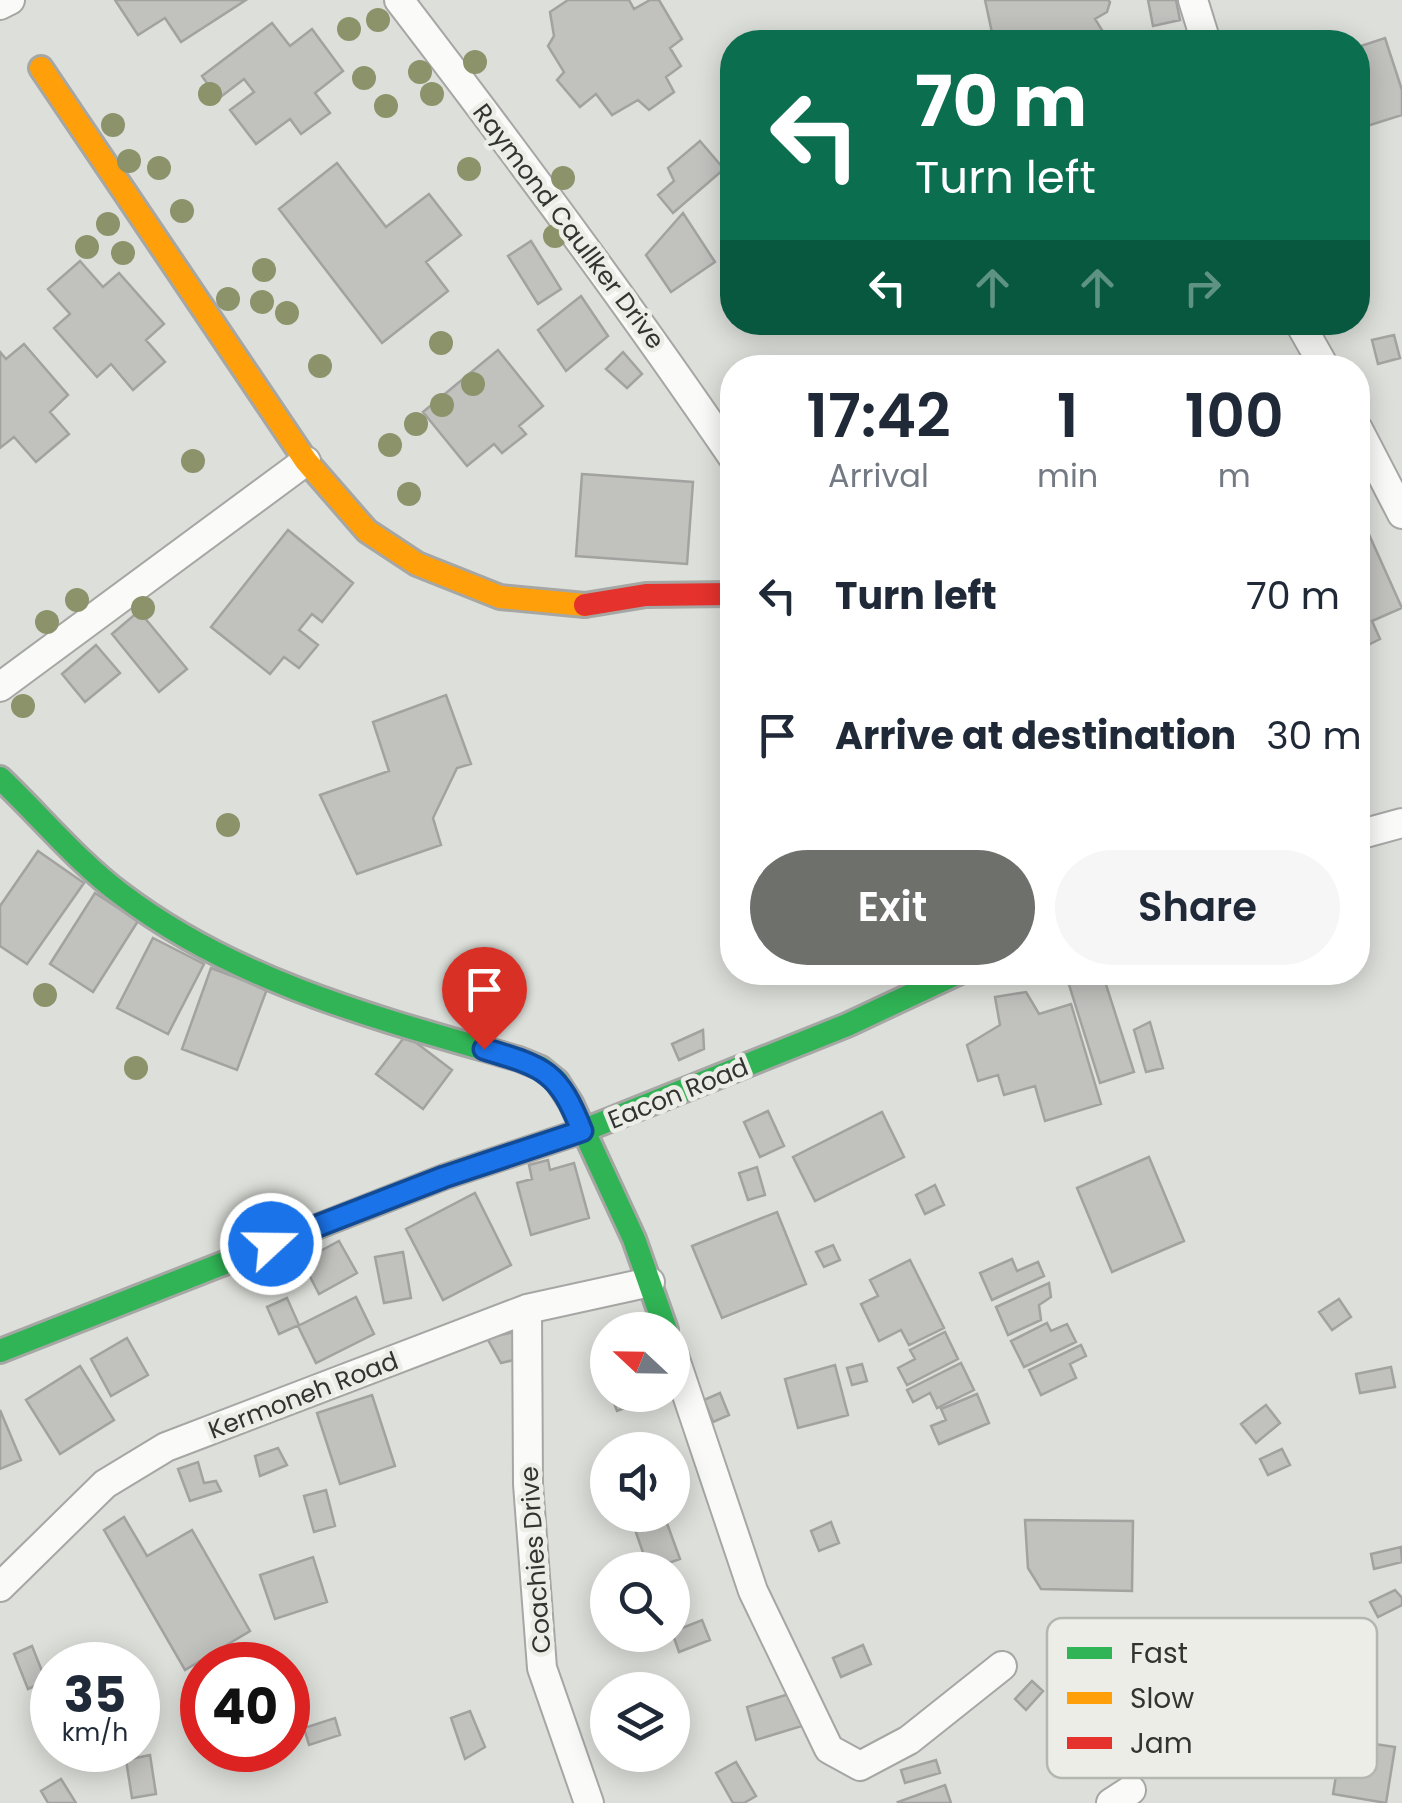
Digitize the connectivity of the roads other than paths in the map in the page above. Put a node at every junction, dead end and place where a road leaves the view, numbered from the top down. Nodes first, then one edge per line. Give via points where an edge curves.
1 (10, 0) edge
2 (400, 0) edge
3 (1193, 0) edge
4 (0, 5) edge
5 (1202, 30) edge
6 (41, 68) dead end
7 (720, 438) edge
8 (1370, 452) edge
9 (306, 461) junction
10 (1402, 514) edge
11 (720, 594) edge
12 (0, 687) edge
13 (0, 778) edge
14 (1402, 823) edge
15 (1370, 831) edge
16 (932, 985) edge
17 (582, 1131) junction
18 (650, 1282) junction
19 (527, 1310) junction
20 (660, 1312) edge
21 (0, 1351) edge
22 (690, 1404) edge
23 (0, 1587) edge
24 (1002, 1666) dead end
25 (588, 1803) edge

1 - 4 street
2 - 7 street, Raymond Caullker Drive
3 - 5 street
6 - 9 street
8 - 10 street
9 - 11 street via 367,531 416,564 500,597 578,606
9 - 12 street
13 - 17 street via 118,893 190,940 345,1009 542,1068 557,1080
14 - 15 street
16 - 17 street, Eacon Road
17 - 18 street
17 - 21 street, Eacon Road via 444,1177
18 - 19 street, Kermoneh Road
18 - 20 street
19 - 23 street, Kermoneh Road via 166,1447 106,1484
19 - 25 street, Coachies Drive via 528,1484 542,1668
22 - 24 street via 753,1591 829,1749 860,1766 909,1740

